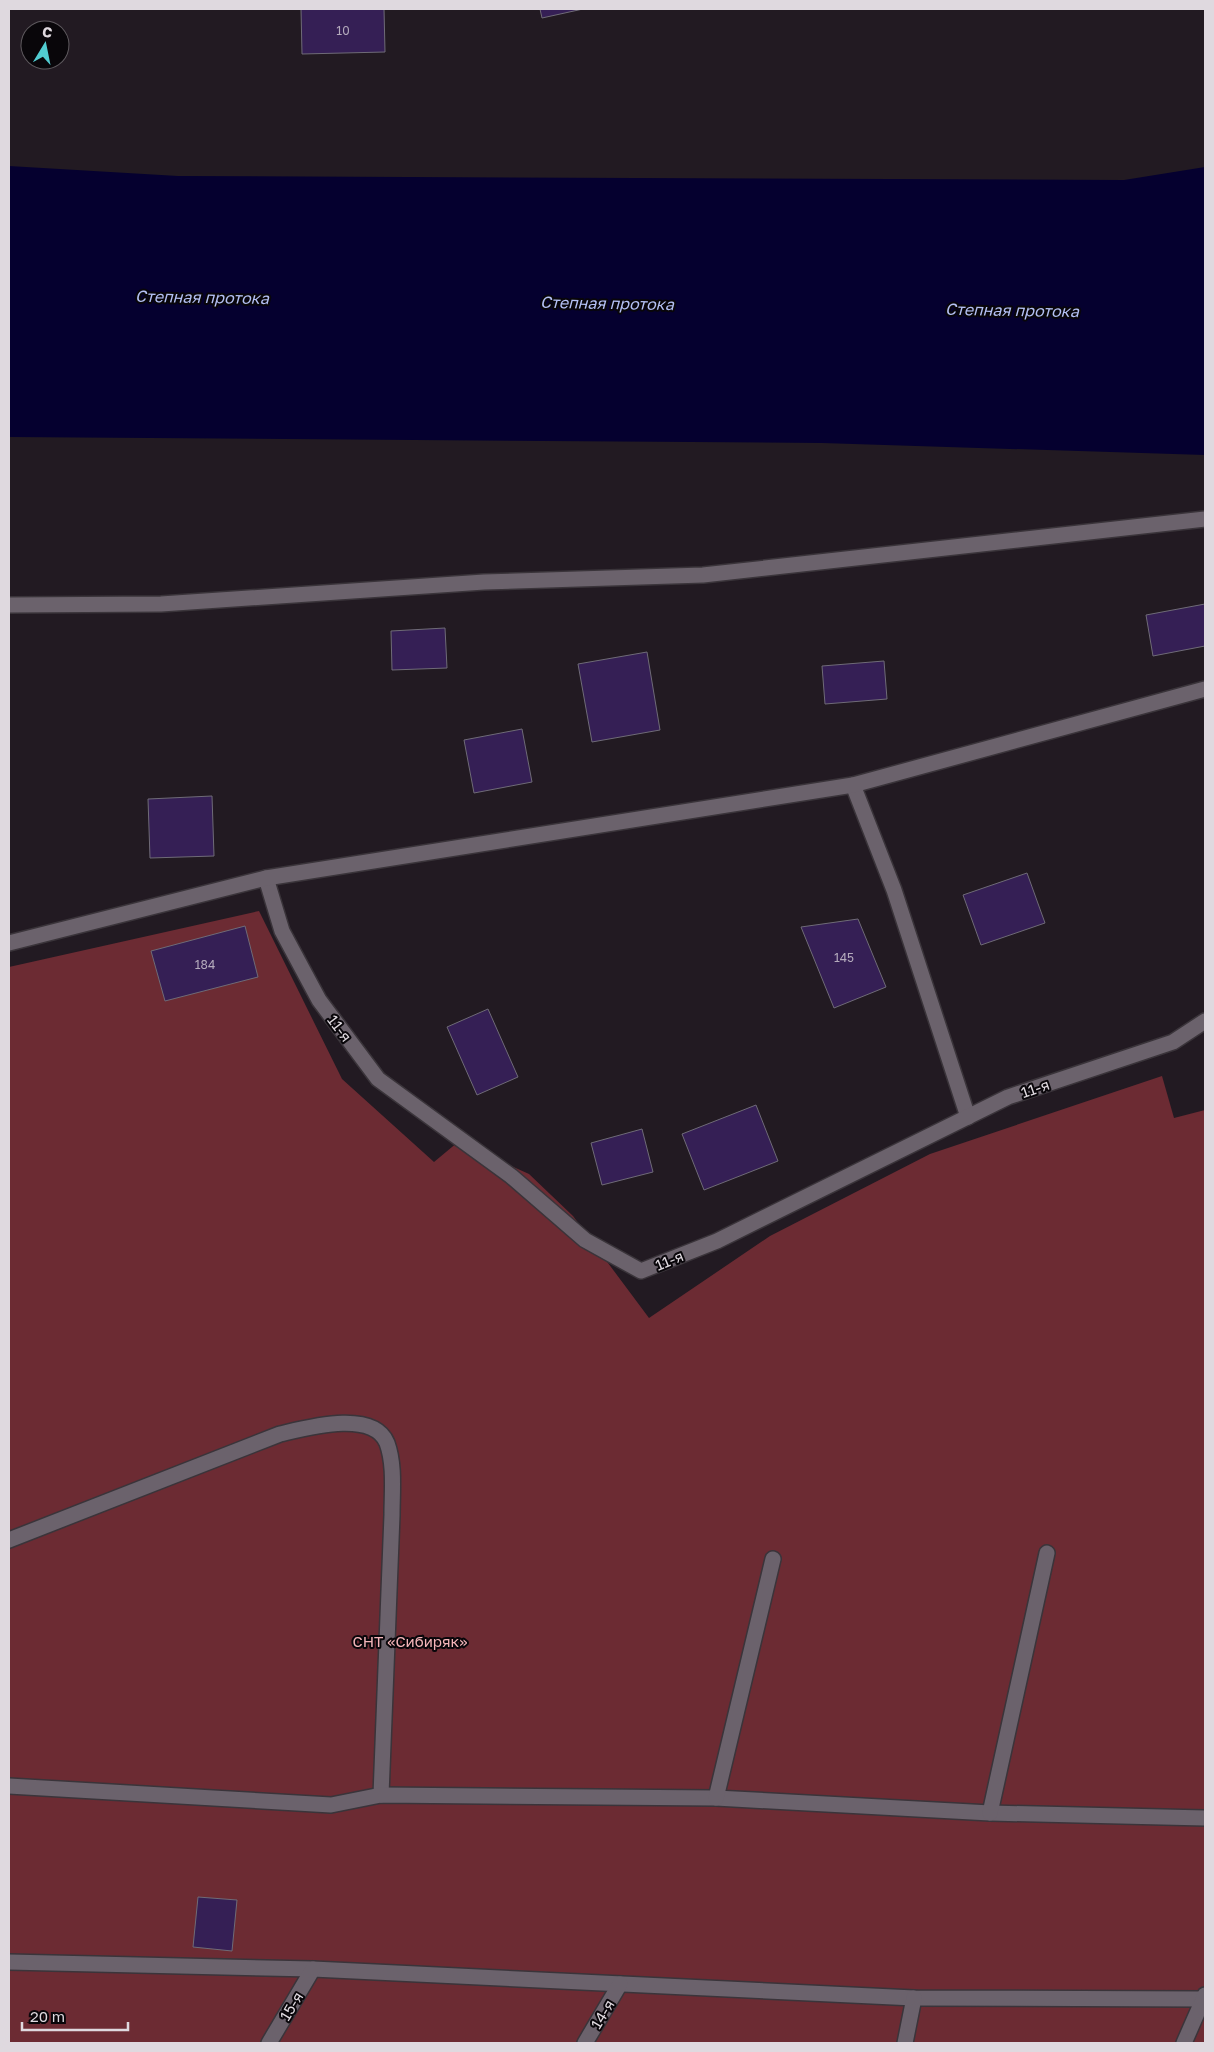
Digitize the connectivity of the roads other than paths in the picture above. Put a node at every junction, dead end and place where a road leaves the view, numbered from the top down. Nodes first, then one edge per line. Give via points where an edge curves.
1 (1205, 519) edge
2 (9, 605) edge
3 (1205, 689) edge
4 (853, 785) junction
5 (266, 878) junction
6 (9, 943) edge
7 (1205, 1021) edge
8 (968, 1118) junction
9 (9, 1540) edge
10 (1047, 1553) dead end
11 (773, 1559) dead end
12 (9, 1786) edge
13 (381, 1795) junction
14 (716, 1798) junction
15 (990, 1813) junction
16 (1205, 1818) edge
17 (9, 1962) edge
18 (313, 1968) junction
19 (620, 1984) junction
20 (1205, 1997) edge
21 (914, 1998) junction
22 (269, 2043) edge
23 (585, 2043) edge
24 (905, 2043) edge
25 (1184, 2043) edge

1 - 2 street via 703,574 484,582 161,604
3 - 4 street
4 - 5 street
4 - 8 street via 894,890
5 - 6 street
5 - 8 street, 11-я via 282,931 319,1000 378,1080 511,1176 585,1240 641,1271 717,1241
7 - 8 street, 11-я via 1173,1042 1008,1098
9 - 13 street via 280,1434 344,1423 365,1425 378,1431 386,1442 392,1470
10 - 15 street
11 - 14 street
12 - 13 street via 331,1805
13 - 14 street
14 - 15 street
15 - 16 street
17 - 18 street
18 - 19 street
18 - 22 street, 15-я
19 - 21 street
19 - 23 street, 14-я
20 - 21 street
20 - 25 street
21 - 24 street

